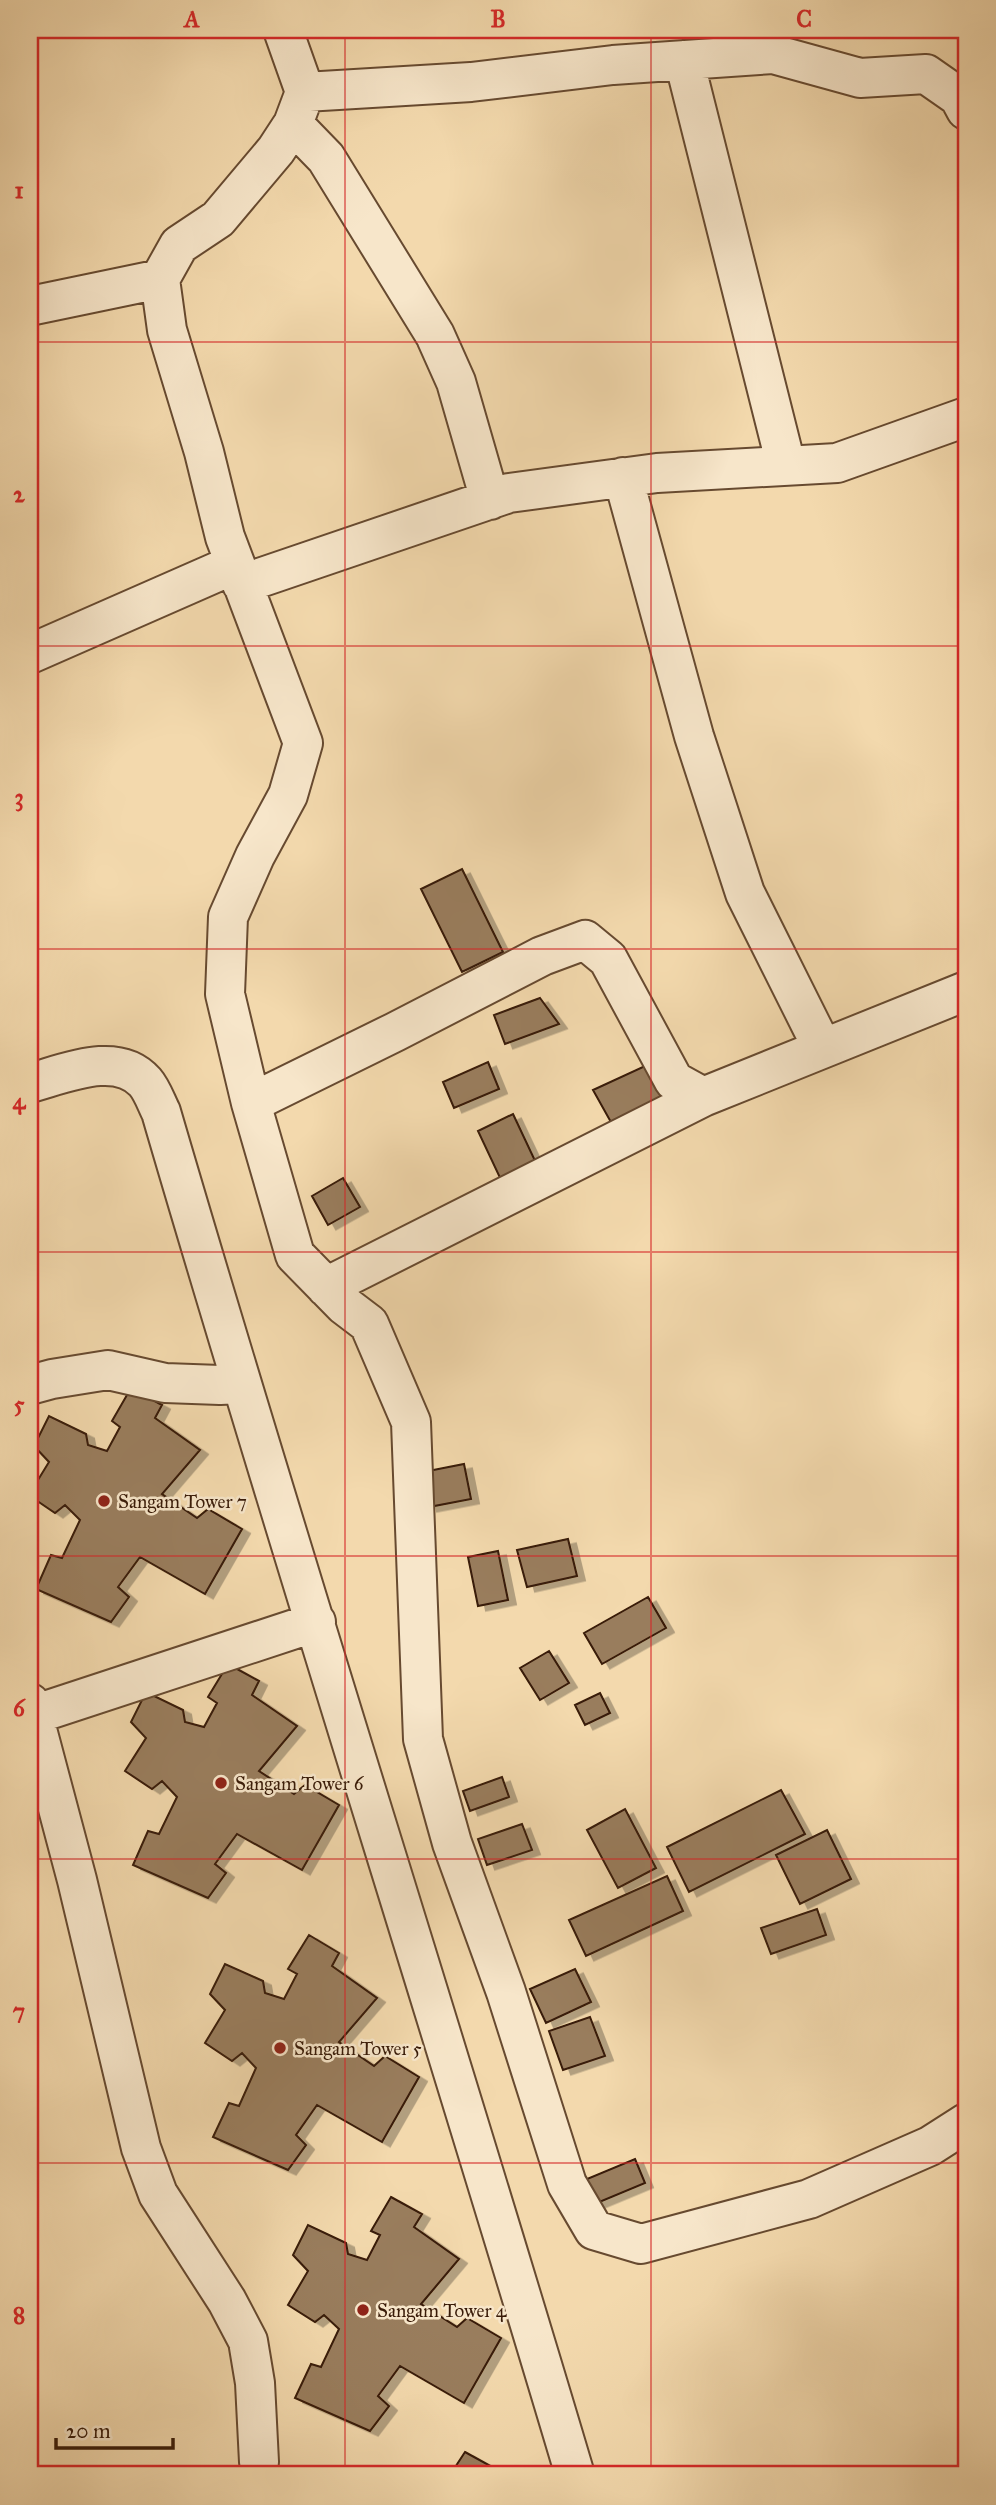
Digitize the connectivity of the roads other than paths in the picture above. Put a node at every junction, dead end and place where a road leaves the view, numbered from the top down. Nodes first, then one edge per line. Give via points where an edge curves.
1 (283, 30) edge
2 (767, 42) edge
3 (684, 60) junction
4 (299, 108) junction
5 (966, 110) edge
6 (160, 279) junction
7 (30, 306) edge
8 (966, 418) edge
9 (786, 465) junction
10 (623, 477) junction
11 (490, 500) junction
12 (238, 574) junction
13 (30, 654) edge
14 (966, 991) edge
15 (822, 1047) junction
16 (30, 1083) edge
17 (702, 1097) junction
18 (251, 1102) junction
19 (326, 1287) junction
20 (241, 1384) junction
21 (30, 1385) edge
22 (316, 1622) junction
23 (31, 1711) edge
24 (966, 2123) edge
25 (259, 2462) dead end
26 (575, 2475) edge

1 - 4 street
2 - 3 street
2 - 5 street via 860,78 926,74 959,97
3 - 4 street via 471,82
3 - 9 street
4 - 6 street via 276,150 218,219 179,245
4 - 11 street via 435,335 456,382
6 - 7 street
6 - 12 street via 167,330
8 - 9 street via 837,463
9 - 10 street
10 - 11 street via 509,493
10 - 15 street via 694,736 745,893
11 - 12 street
12 - 13 street
12 - 18 street via 303,743 288,795 228,917 225,994
14 - 15 street
15 - 17 street
16 - 20 street via 116,1065 133,1071 147,1084 161,1112
17 - 18 street via 674,1081 608,959 585,940 542,956
17 - 19 street
18 - 19 street via 295,1255
19 - 24 street via 369,1324 411,1422 423,1739 452,1843 506,1992 567,2184 594,2230 641,2244 809,2199 930,2146
20 - 21 street via 165,1383 108,1370
20 - 22 street
22 - 23 street
22 - 26 street
23 - 25 street via 141,2148 158,2194 228,2301 247,2341 255,2383

